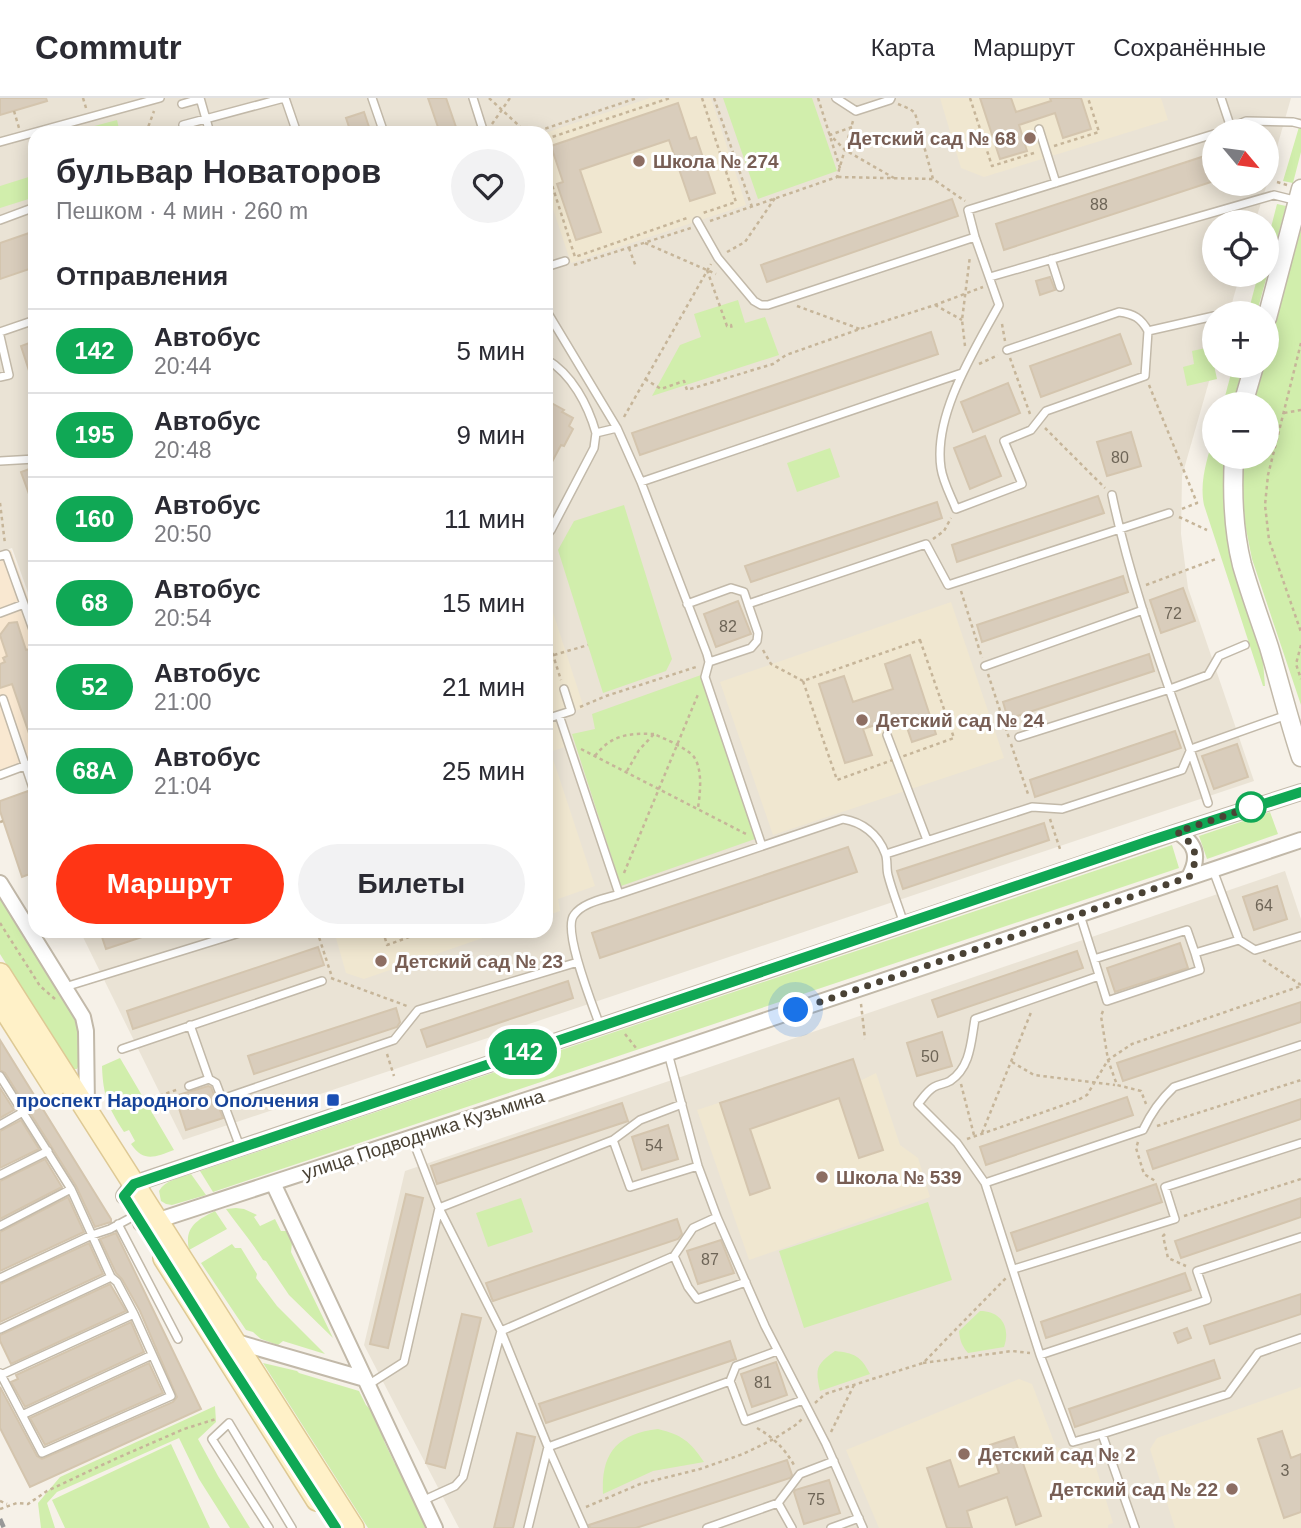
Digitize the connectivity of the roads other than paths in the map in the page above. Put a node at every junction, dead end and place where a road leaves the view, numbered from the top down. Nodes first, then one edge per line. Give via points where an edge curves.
1 (160, 98) edge
2 (200, 98) edge
3 (284, 98) edge
4 (372, 98) edge
5 (473, 98) edge
6 (836, 98) edge
7 (1222, 98) edge
8 (892, 100) edge
9 (182, 103) dead end
10 (205, 118) junction
11 (1228, 119) edge
12 (1279, 122) edge
13 (1301, 124) edge
14 (183, 125) dead end
15 (58, 126) edge
16 (208, 126) edge
17 (294, 126) edge
18 (382, 126) edge
19 (481, 126) edge
20 (1039, 129) dead end
21 (28, 134) edge
22 (1202, 138) edge
23 (0, 142) edge
24 (1056, 183) junction
25 (1300, 195) edge
26 (28, 210) edge
27 (0, 220) edge
28 (696, 223) road end
29 (975, 237) junction
30 (1051, 259) junction
31 (566, 264) road end
32 (553, 266) edge
33 (990, 281) junction
34 (1060, 287) dead end
35 (1272, 301) edge
36 (1202, 319) edge
37 (553, 322) edge
38 (28, 323) edge
39 (1148, 331) junction
40 (0, 334) edge
41 (1007, 350) road end
42 (553, 364) edge
43 (962, 373) junction
44 (0, 377) edge
45 (617, 428) junction
46 (596, 433) junction
47 (28, 459) edge
48 (0, 461) edge
49 (1234, 469) edge
50 (641, 482) junction
51 (1112, 495) road end
52 (1172, 514) road end
53 (553, 526) edge
54 (1119, 529) junction
55 (3, 554) edge
56 (24, 604) junction
57 (687, 604) junction
58 (748, 604) junction
59 (1143, 610) junction
60 (0, 612) edge
61 (28, 615) edge
62 (1245, 645) dead end
63 (707, 663) junction
64 (985, 666) road end
65 (564, 689) road end
66 (1170, 689) junction
67 (3, 699) dead end
68 (559, 715) junction
69 (1287, 715) junction
70 (553, 717) edge
71 (887, 735) dead end
72 (1019, 737) dead end
73 (1191, 750) junction
74 (1301, 757) edge
75 (28, 765) edge
76 (25, 766) junction
77 (28, 774) edge
78 (0, 775) edge
79 (1301, 792) edge
80 (1208, 803) dead end
81 (1177, 832) junction
82 (927, 840) junction
83 (1301, 840) edge
84 (761, 844) junction
85 (886, 854) junction
86 (1213, 870) junction
87 (1189, 877) junction
88 (0, 883) edge
89 (618, 891) junction
90 (1080, 915) junction
91 (28, 917) edge
92 (904, 924) junction
93 (1301, 936) edge
94 (39, 938) edge
95 (223, 938) edge
96 (1239, 940) junction
97 (1195, 953) junction
98 (1094, 959) junction
99 (578, 962) junction
100 (0, 974) edge
101 (1099, 976) junction
102 (321, 981) dead end
103 (65, 987) junction
104 (0, 1002) edge
105 (190, 1025) junction
106 (600, 1026) junction
107 (1301, 1045) edge
108 (122, 1049) dead end
109 (668, 1053) junction
110 (0, 1076) edge
111 (209, 1079) junction
112 (189, 1086) road end
113 (222, 1098) junction
114 (682, 1104) junction
115 (23, 1112) junction
116 (87, 1112) junction
117 (0, 1125) edge
118 (412, 1138) junction
119 (613, 1140) junction
120 (1301, 1143) edge
121 (241, 1148) junction
122 (48, 1151) junction
123 (698, 1166) junction
124 (0, 1175) edge
125 (273, 1183) junction
126 (985, 1183) junction
127 (71, 1189) junction
128 (129, 1190) junction
129 (439, 1208) junction
130 (717, 1217) junction
131 (138, 1221) junction
132 (0, 1226) edge
133 (92, 1235) junction
134 (1301, 1237) edge
135 (674, 1256) junction
136 (1014, 1269) junction
137 (111, 1276) junction
138 (0, 1278) edge
139 (746, 1282) junction
140 (134, 1314) junction
141 (0, 1329) edge
142 (501, 1331) junction
143 (1301, 1338) edge
144 (178, 1339) dead end
145 (233, 1341) junction
146 (777, 1351) junction
147 (152, 1355) junction
148 (1040, 1355) junction
149 (1, 1374) edge
150 (730, 1381) junction
151 (366, 1382) junction
152 (803, 1400) junction
153 (22, 1415) junction
154 (1102, 1434) junction
155 (548, 1447) junction
156 (834, 1461) junction
157 (422, 1501) junction
158 (778, 1503) junction
159 (859, 1518) junction
160 (269, 1528) edge
161 (292, 1528) edge
162 (336, 1528) edge
163 (353, 1528) edge
164 (435, 1528) edge
165 (528, 1528) edge
166 (584, 1528) edge
167 (707, 1528) edge
168 (792, 1528) edge
169 (831, 1528) edge
170 (863, 1528) edge
171 (1135, 1528) edge

1 - 15 lane
2 - 9 lane
2 - 10 lane
3 - 10 lane
3 - 17 lane
4 - 18 lane
5 - 19 lane
6 - 8 lane via 856,111
7 - 11 lane
10 - 14 lane
10 - 16 lane
12 - 13 lane
20 - 24 lane
21 - 23 lane
22 - 24 lane
24 - 29 lane via 968,210
25 - 30 lane via 1273,195
25 - 35 street
26 - 27 lane
28 - 29 lane via 718,258 761,305
29 - 33 lane
30 - 33 lane
30 - 34 lane
31 - 32 lane
33 - 43 lane via 999,305
36 - 39 lane
37 - 45 lane
38 - 40 lane
39 - 41 lane via 1133,314 1119,312
39 - 43 lane via 1145,376 1046,411 1031,430 1004,441 1022,484 956,509 941,471 939,449
40 - 44 lane via 9,375
42 - 46 lane via 569,378 592,416
43 - 50 lane
45 - 46 lane
45 - 50 lane
46 - 53 lane via 594,448
47 - 48 lane
49 - 69 street via 1242,562
50 - 57 lane
51 - 54 lane
52 - 54 lane
54 - 58 lane via 947,585 926,544
54 - 59 lane
55 - 56 lane
56 - 60 lane
56 - 61 lane
57 - 58 lane via 731,588 744,592
57 - 63 lane
58 - 63 lane via 757,642
59 - 64 lane
59 - 66 lane
62 - 66 lane via 1219,656 1208,675
63 - 84 lane via 705,677
65 - 68 lane via 570,711
66 - 72 lane
66 - 73 lane
67 - 76 lane
68 - 70 lane
68 - 89 lane
69 - 73 lane
69 - 74 street
71 - 82 lane
73 - 80 lane
73 - 82 lane via 1182,770 1062,809 1032,807
75 - 76 lane
76 - 77 lane
76 - 78 lane
79 - 81 street
81 - 87 street via 1193,846 1196,857
81 - 92 street
82 - 85 lane
83 - 86 street, улица Подводника Кузьмина
84 - 85 lane via 843,819 865,827
84 - 89 lane
85 - 92 lane via 887,873
86 - 87 street, улица Подводника Кузьмина
86 - 96 lane
87 - 90 street, улица Подводника Кузьмина
88 - 91 street
89 - 99 lane via 582,907 571,919
90 - 98 lane
90 - 109 street, улица Подводника Кузьмина
92 - 106 street
93 - 96 lane via 1255,950
94 - 103 street
95 - 103 lane
96 - 97 lane
97 - 98 lane via 1187,930
97 - 101 lane via 1200,970 1107,1001
98 - 101 lane
99 - 106 lane
99 - 113 lane via 418,1010 394,1040
100 - 116 main road
101 - 126 lane via 975,1019 966,1063 918,1104 957,1143
102 - 105 lane
103 - 116 street via 86,1031
104 - 128 main road
105 - 108 lane
105 - 111 lane
106 - 121 street
107 - 126 lane via 1174,1087 1161,1099 1143,1130
109 - 114 lane
109 - 118 street, улица Подводника Кузьмина
110 - 115 lane
111 - 112 lane
111 - 113 lane via 216,1083
113 - 121 lane
114 - 119 lane via 640,1120
114 - 123 lane
115 - 117 lane
115 - 122 lane
116 - 128 main road
118 - 125 street, улица Подводника Кузьмина
118 - 129 lane
119 - 123 lane via 630,1187
119 - 129 lane
120 - 136 lane via 1165,1186 1175,1219
121 - 128 street
122 - 124 lane
122 - 127 lane
123 - 130 lane
125 - 131 street, улица Подводника Кузьмина
125 - 151 street
126 - 136 lane
127 - 132 lane
127 - 133 lane
128 - 131 main road
129 - 142 lane
129 - 151 lane via 404,1362
130 - 135 lane via 693,1228
130 - 139 lane
131 - 133 lane
131 - 144 lane
131 - 145 main road
131 - 162 main road
133 - 137 lane
133 - 138 lane
134 - 148 lane via 1197,1271 1207,1300
135 - 139 lane via 697,1299
135 - 142 lane
136 - 148 lane
137 - 140 lane
137 - 141 lane
139 - 146 lane
140 - 147 lane
140 - 149 lane
142 - 155 lane
142 - 157 lane via 463,1477 455,1486
143 - 154 lane via 1258,1353 1228,1394
145 - 151 street
145 - 163 main road
146 - 150 lane via 736,1366
146 - 152 lane
147 - 153 lane
147 - 153 lane via 171,1396 42,1453
148 - 154 lane via 1073,1442
149 - 153 lane
150 - 152 lane via 745,1421
150 - 155 lane
151 - 157 street
152 - 156 lane
154 - 171 lane
155 - 165 lane
155 - 166 lane
156 - 158 lane via 800,1474
156 - 159 lane
157 - 164 street
158 - 167 lane
158 - 168 lane
159 - 169 lane
159 - 170 lane
160 - 161 lane via 212,1439 229,1423

